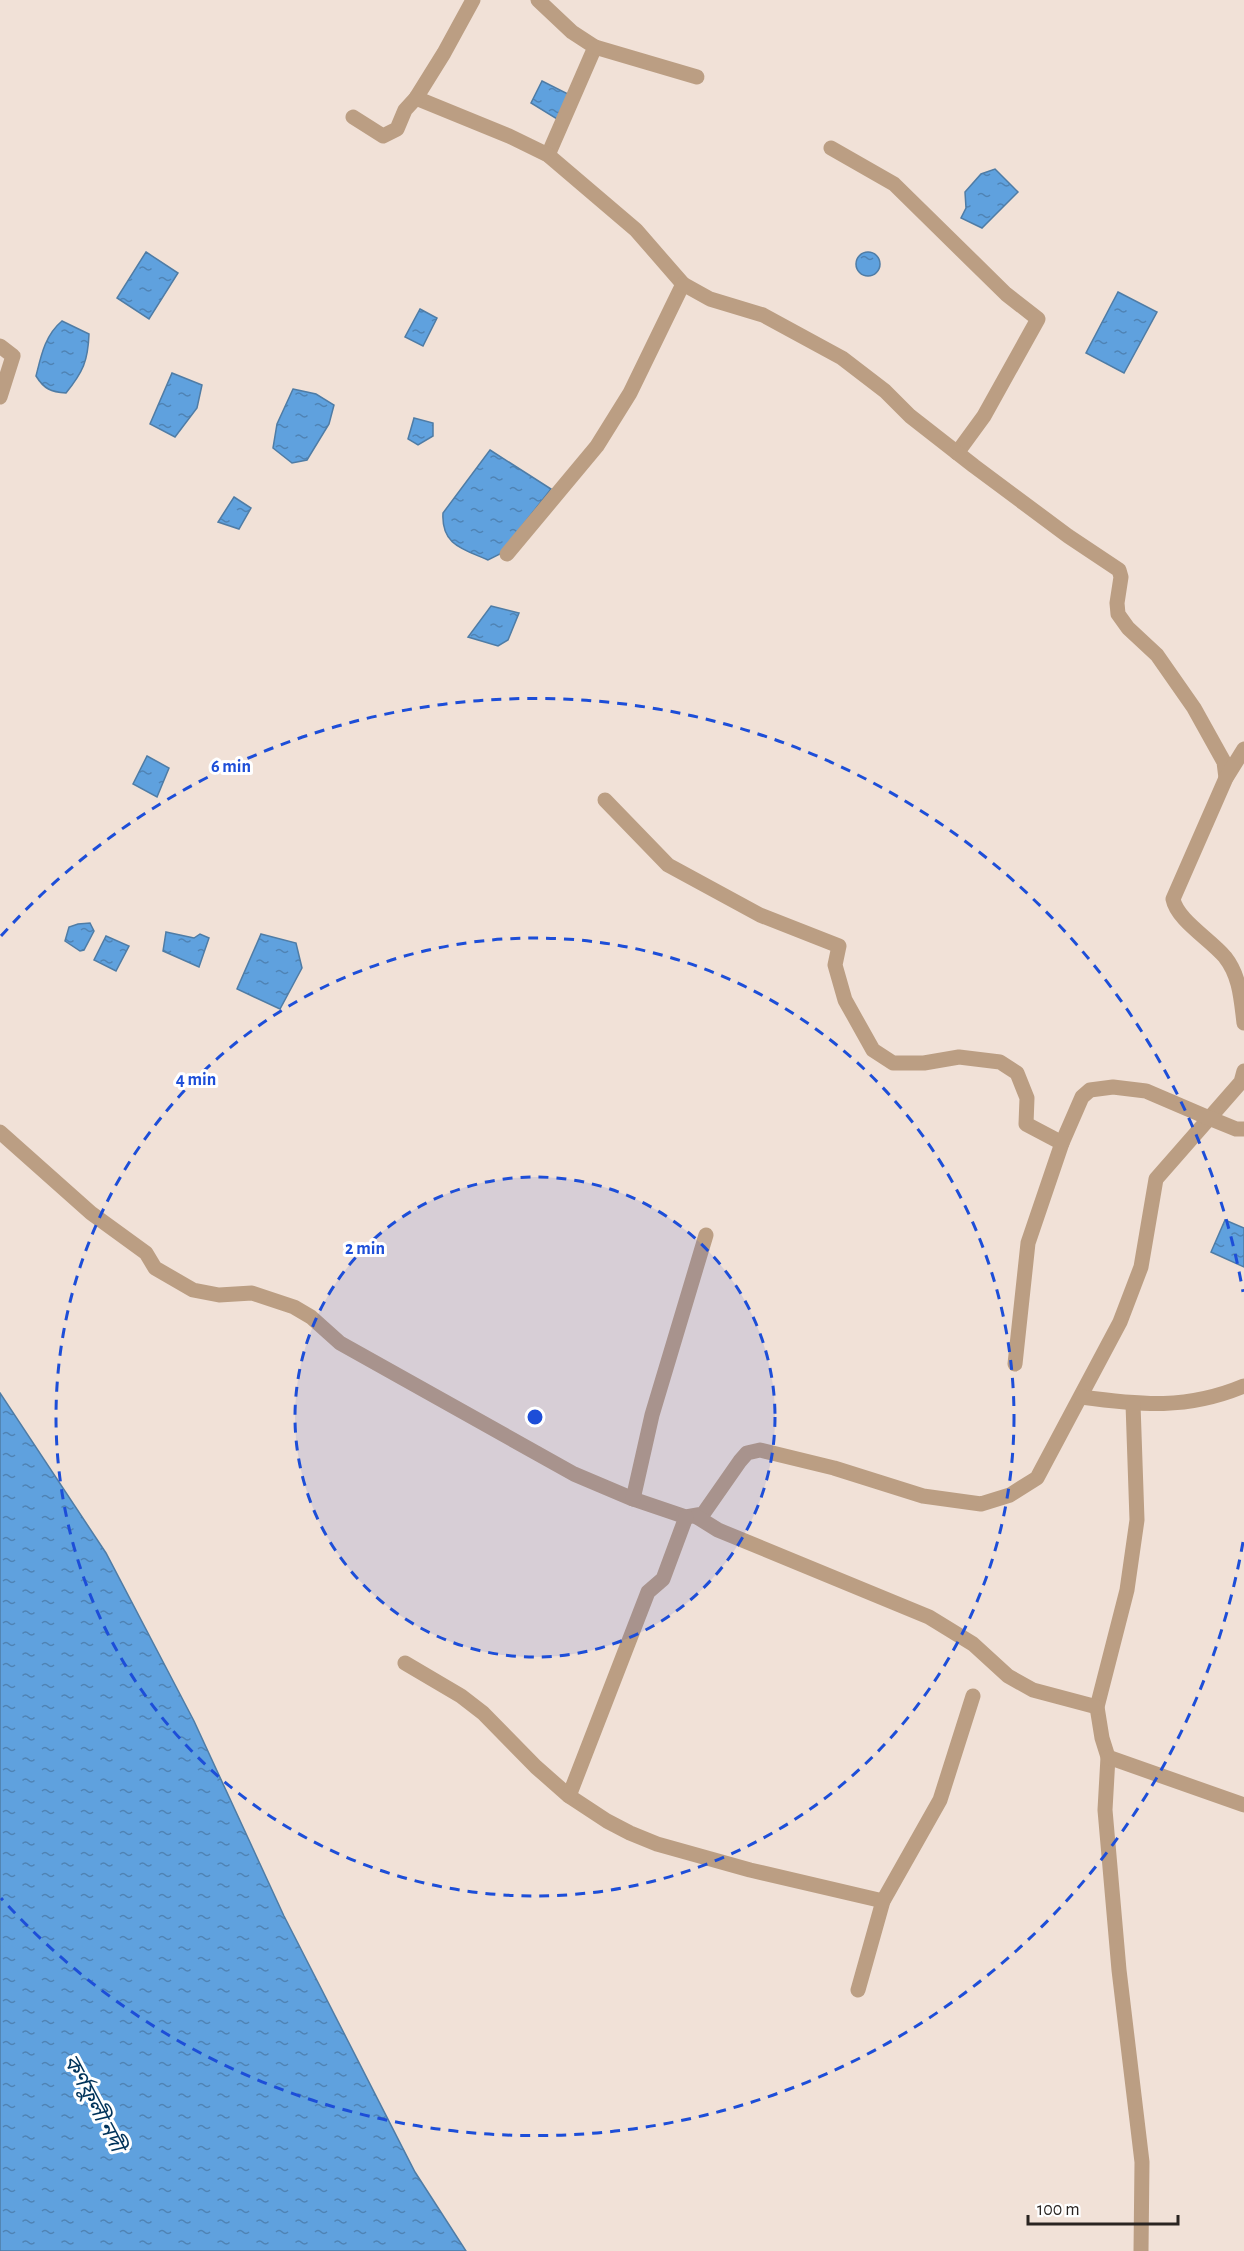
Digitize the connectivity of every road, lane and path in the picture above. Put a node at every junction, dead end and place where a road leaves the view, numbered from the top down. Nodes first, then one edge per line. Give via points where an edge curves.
1 (473, 0) edge
2 (538, 0) edge
3 (595, 47) junction
4 (697, 77) dead end
5 (416, 98) junction
6 (353, 117) dead end
7 (831, 148) dead end
8 (548, 155) junction
9 (683, 284) junction
10 (0, 346) edge
11 (0, 397) edge
12 (957, 453) junction
13 (507, 554) dead end
14 (1244, 749) edge
15 (1226, 778) junction
16 (605, 800) dead end
17 (1244, 1023) edge
18 (1244, 1071) edge
19 (1209, 1118) junction
20 (1244, 1129) edge
21 (0, 1132) edge
22 (1062, 1143) junction
23 (706, 1235) dead end
24 (1015, 1364) dead end
25 (1244, 1386) edge
26 (1081, 1397) junction
27 (1133, 1404) junction
28 (633, 1499) junction
29 (691, 1517) junction
30 (405, 1663) dead end
31 (973, 1696) dead end
32 (1096, 1707) junction
33 (1108, 1757) junction
34 (569, 1796) junction
35 (1244, 1805) edge
36 (883, 1901) junction
37 (858, 1990) dead end
38 (1141, 2251) edge

1 - 5 street
2 - 3 street via 572,32
3 - 4 street
3 - 8 street
5 - 6 street via 405,110 397,129 383,136
5 - 8 street
7 - 12 street via 894,184 1006,294 1038,319 984,416
8 - 9 street via 636,230
9 - 12 street via 710,299 763,315 842,358
9 - 13 street via 630,393 597,446
10 - 11 street via 13,356
12 - 15 street via 1119,570 1118,614 1157,655 1194,708 1224,762
14 - 15 street
15 - 17 street via 1173,899 1175,908 1232,967
16 - 22 street via 668,865 760,915 840,946 835,964 845,1000 873,1050 893,1063 959,1057 1000,1062 1017,1073 1027,1098 1026,1124
18 - 19 street via 1241,1082
19 - 20 street
19 - 22 street via 1146,1091 1113,1087 1090,1090 1083,1096
19 - 26 street via 1156,1179 1141,1267 1120,1322
21 - 28 street via 91,1213 146,1253 155,1268 193,1290 219,1295 252,1293 294,1307 340,1343 452,1407 574,1474
22 - 24 street via 1029,1243
23 - 28 street via 652,1415
25 - 27 street via 1187,1404
26 - 27 street
26 - 29 street via 1037,1478 1011,1495 981,1504 923,1496 759,1450 747,1453 702,1514
27 - 32 street via 1137,1520 1127,1590
28 - 29 street
29 - 32 street via 929,1617 973,1644 1008,1676 1033,1690
29 - 34 street via 663,1578 648,1593
30 - 34 street via 444,1684 483,1713
31 - 36 street via 940,1800
32 - 33 street
33 - 35 street
33 - 38 street via 1106,1821 1142,2162
34 - 36 street via 607,1821 657,1844
36 - 37 street

